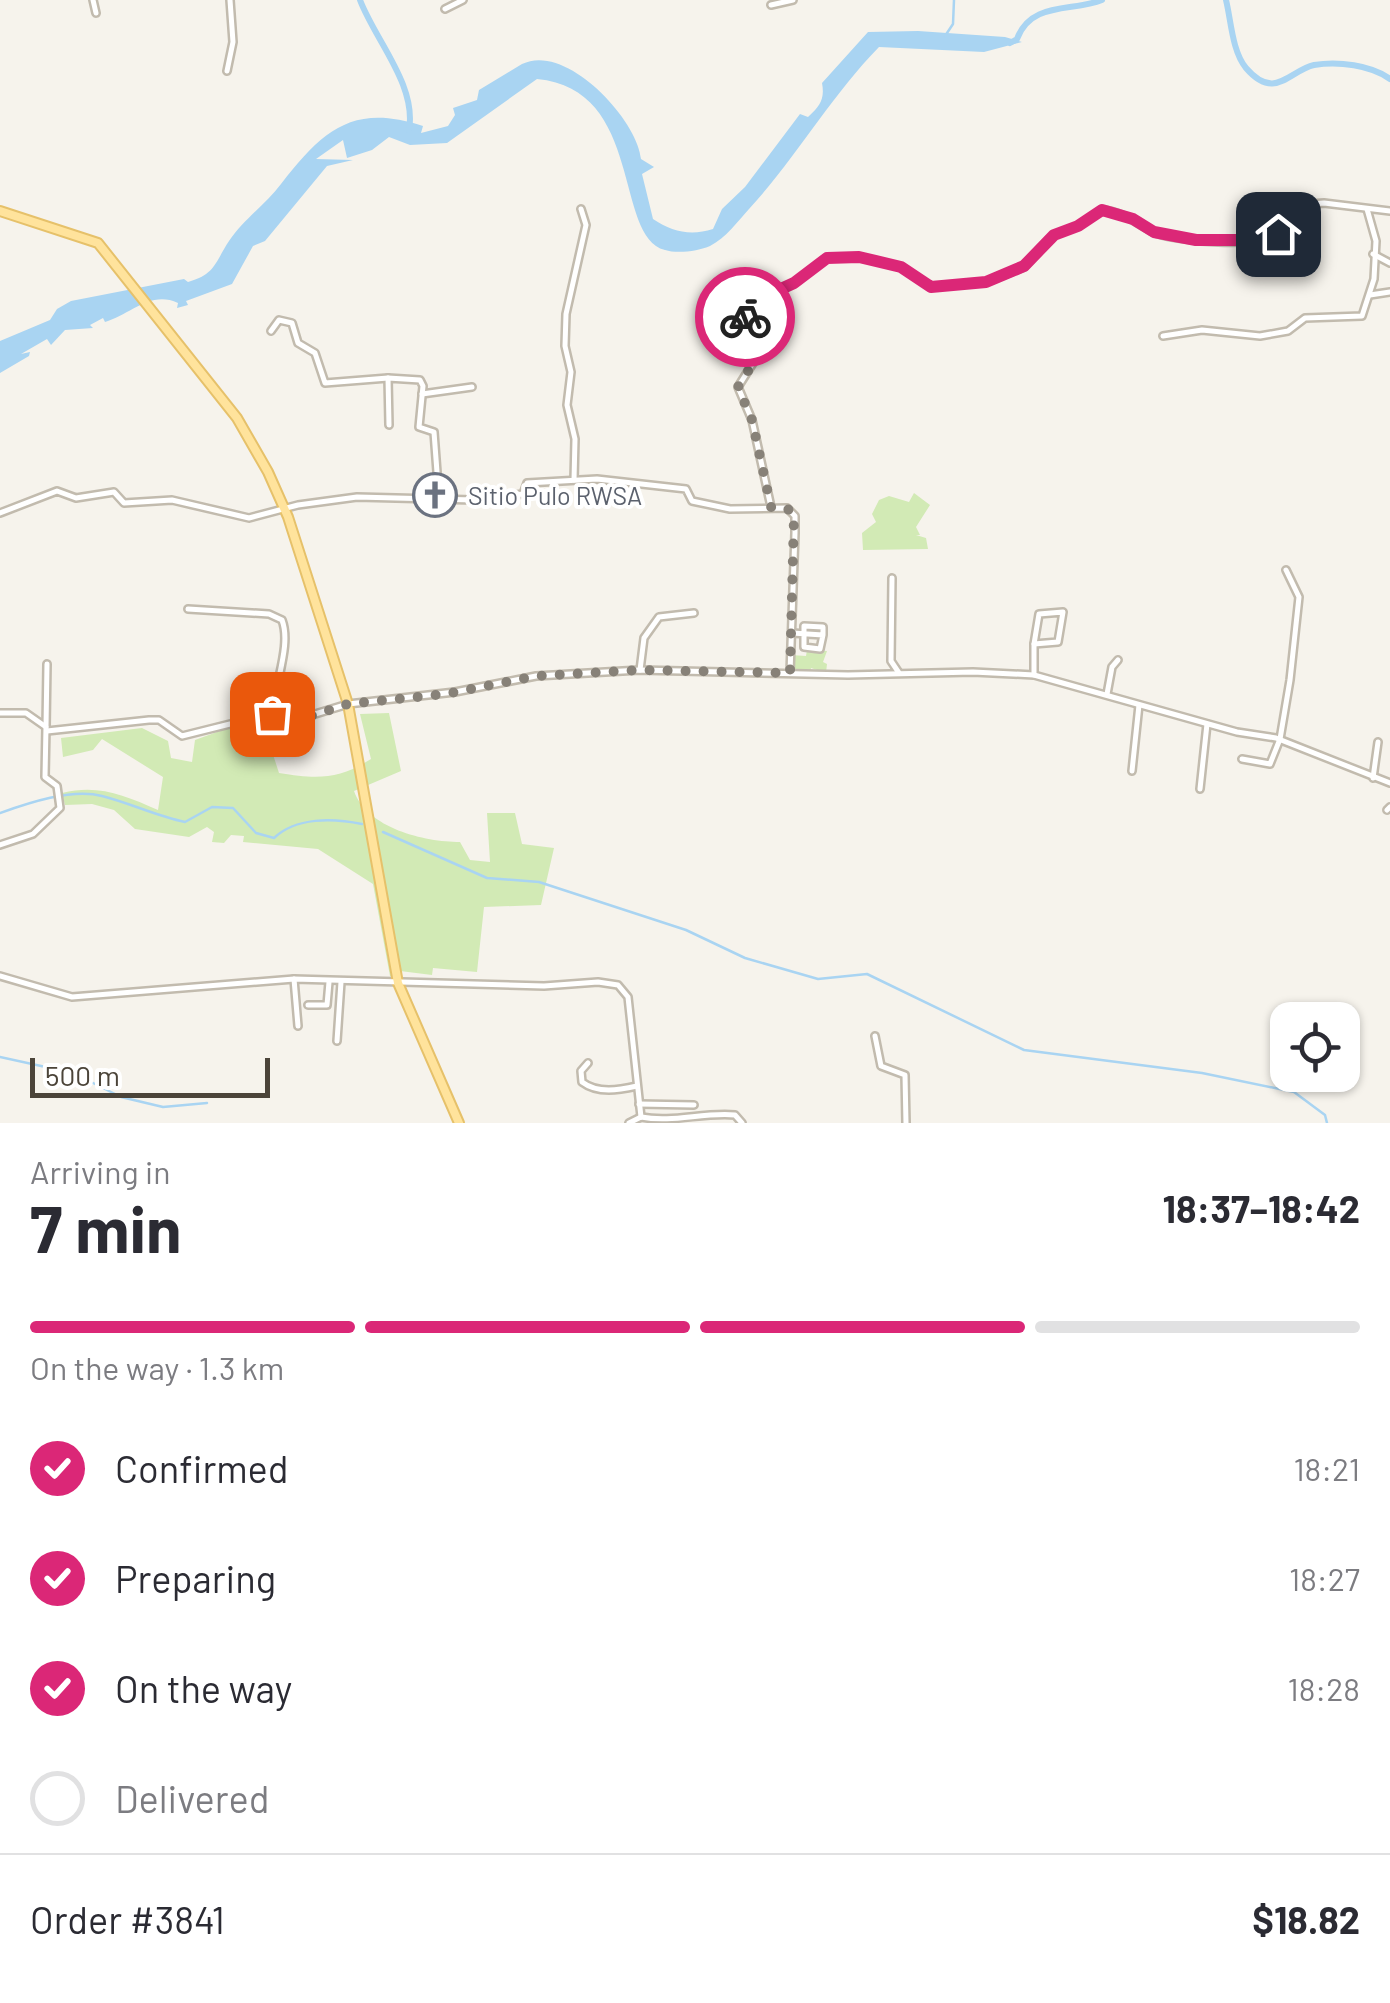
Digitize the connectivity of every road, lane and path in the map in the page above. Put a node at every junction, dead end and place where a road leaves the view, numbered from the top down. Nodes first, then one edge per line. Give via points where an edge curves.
1 (93, 0) edge
2 (230, 0) edge
3 (463, 0) edge
4 (793, 0) edge
5 (771, 5) dead end
6 (445, 9) dead end
7 (96, 12) dead end
8 (227, 70) dead end
9 (1366, 208) junction
10 (581, 209) dead end
11 (0, 211) edge
12 (1390, 212) edge
13 (1373, 254) junction
14 (1390, 263) edge
15 (1387, 291) edge
16 (1370, 295) junction
17 (272, 331) dead end
18 (1163, 336) dead end
19 (388, 378) junction
20 (472, 387) dead end
21 (422, 394) junction
22 (389, 425) dead end
23 (574, 480) junction
24 (439, 499) junction
25 (771, 507) junction
26 (286, 510) junction
27 (0, 513) edge
28 (1286, 570) dead end
29 (892, 578) dead end
30 (188, 609) dead end
31 (694, 613) dead end
32 (792, 633) junction
33 (804, 634) junction
34 (1034, 644) junction
35 (1118, 660) dead end
36 (47, 664) dead end
37 (640, 670) junction
38 (790, 673) junction
39 (899, 673) junction
40 (1034, 675) junction
41 (1107, 694) junction
42 (348, 704) junction
43 (1139, 705) junction
44 (0, 713) edge
45 (1207, 724) junction
46 (274, 728) junction
47 (46, 729) junction
48 (1280, 739) junction
49 (1378, 742) dead end
50 (1242, 759) dead end
51 (1132, 772) dead end
52 (1373, 778) junction
53 (1389, 785) edge
54 (1200, 789) dead end
55 (0, 845) edge
56 (0, 976) edge
57 (294, 979) junction
58 (328, 982) junction
59 (341, 982) junction
60 (398, 983) junction
61 (308, 1005) dead end
62 (298, 1026) dead end
63 (875, 1036) dead end
64 (337, 1041) dead end
65 (588, 1064) dead end
66 (638, 1086) junction
67 (639, 1104) junction
68 (694, 1105) dead end
69 (641, 1117) junction
70 (690, 1121) edge
71 (458, 1123) edge
72 (629, 1123) edge
73 (742, 1123) edge
74 (906, 1123) edge

1 - 7 street
2 - 8 street
3 - 6 street
4 - 5 street
9 - 12 street
9 - 13 street
9 - 25 street via 1297,205 1271,237 1204,241 1154,232 1097,210 1054,235 1016,272 942,288 901,267 859,257 818,262 794,283 742,308 758,355 739,392 752,420
10 - 23 street via 586,225 565,346
11 - 26 main road via 90,238 113,261 237,418
13 - 14 street
13 - 16 street
15 - 16 street
16 - 18 street via 1355,319 1305,318 1288,331 1260,336 1202,330
17 - 19 street via 279,320 292,323 298,343 316,353 324,383
19 - 21 street via 420,380
19 - 22 street
20 - 21 street
21 - 24 street via 418,427 434,432
23 - 24 street via 527,483 522,495
23 - 25 street via 686,489 692,502 722,508
24 - 26 street via 357,497
25 - 32 street via 794,516
26 - 27 street via 249,518 172,500 124,504 114,492 76,498 57,491
26 - 42 main road
28 - 48 street via 1299,598
29 - 39 street via 892,661
30 - 46 street via 282,620
31 - 37 street via 658,618 644,638
32 - 33 street
32 - 38 street
33 - 33 street via 824,635 820,649 805,648
34 - 34 street via 1039,614 1062,612 1058,642
34 - 40 street
35 - 41 street
36 - 47 street
37 - 38 street
37 - 42 street via 536,676
38 - 39 street
39 - 40 street
40 - 41 street
41 - 43 street
42 - 46 street
42 - 60 main road
43 - 45 street
43 - 51 street
44 - 47 street via 32,714
45 - 48 street
45 - 54 street
46 - 47 street via 230,724 182,736 149,720
47 - 55 street via 43,768 60,804 39,830
48 - 50 street via 1270,764
48 - 52 street
49 - 52 street
52 - 53 street
56 - 57 street via 72,997
57 - 58 street
57 - 62 street
58 - 59 street
58 - 61 street via 327,1005
59 - 60 street
59 - 64 street
60 - 66 street via 618,986 629,1001
60 - 71 main road
63 - 74 street via 881,1066 905,1075
65 - 66 street via 581,1080 588,1086
66 - 67 street
67 - 68 street
67 - 69 street
69 - 70 street
69 - 72 street
70 - 73 street via 716,1113

